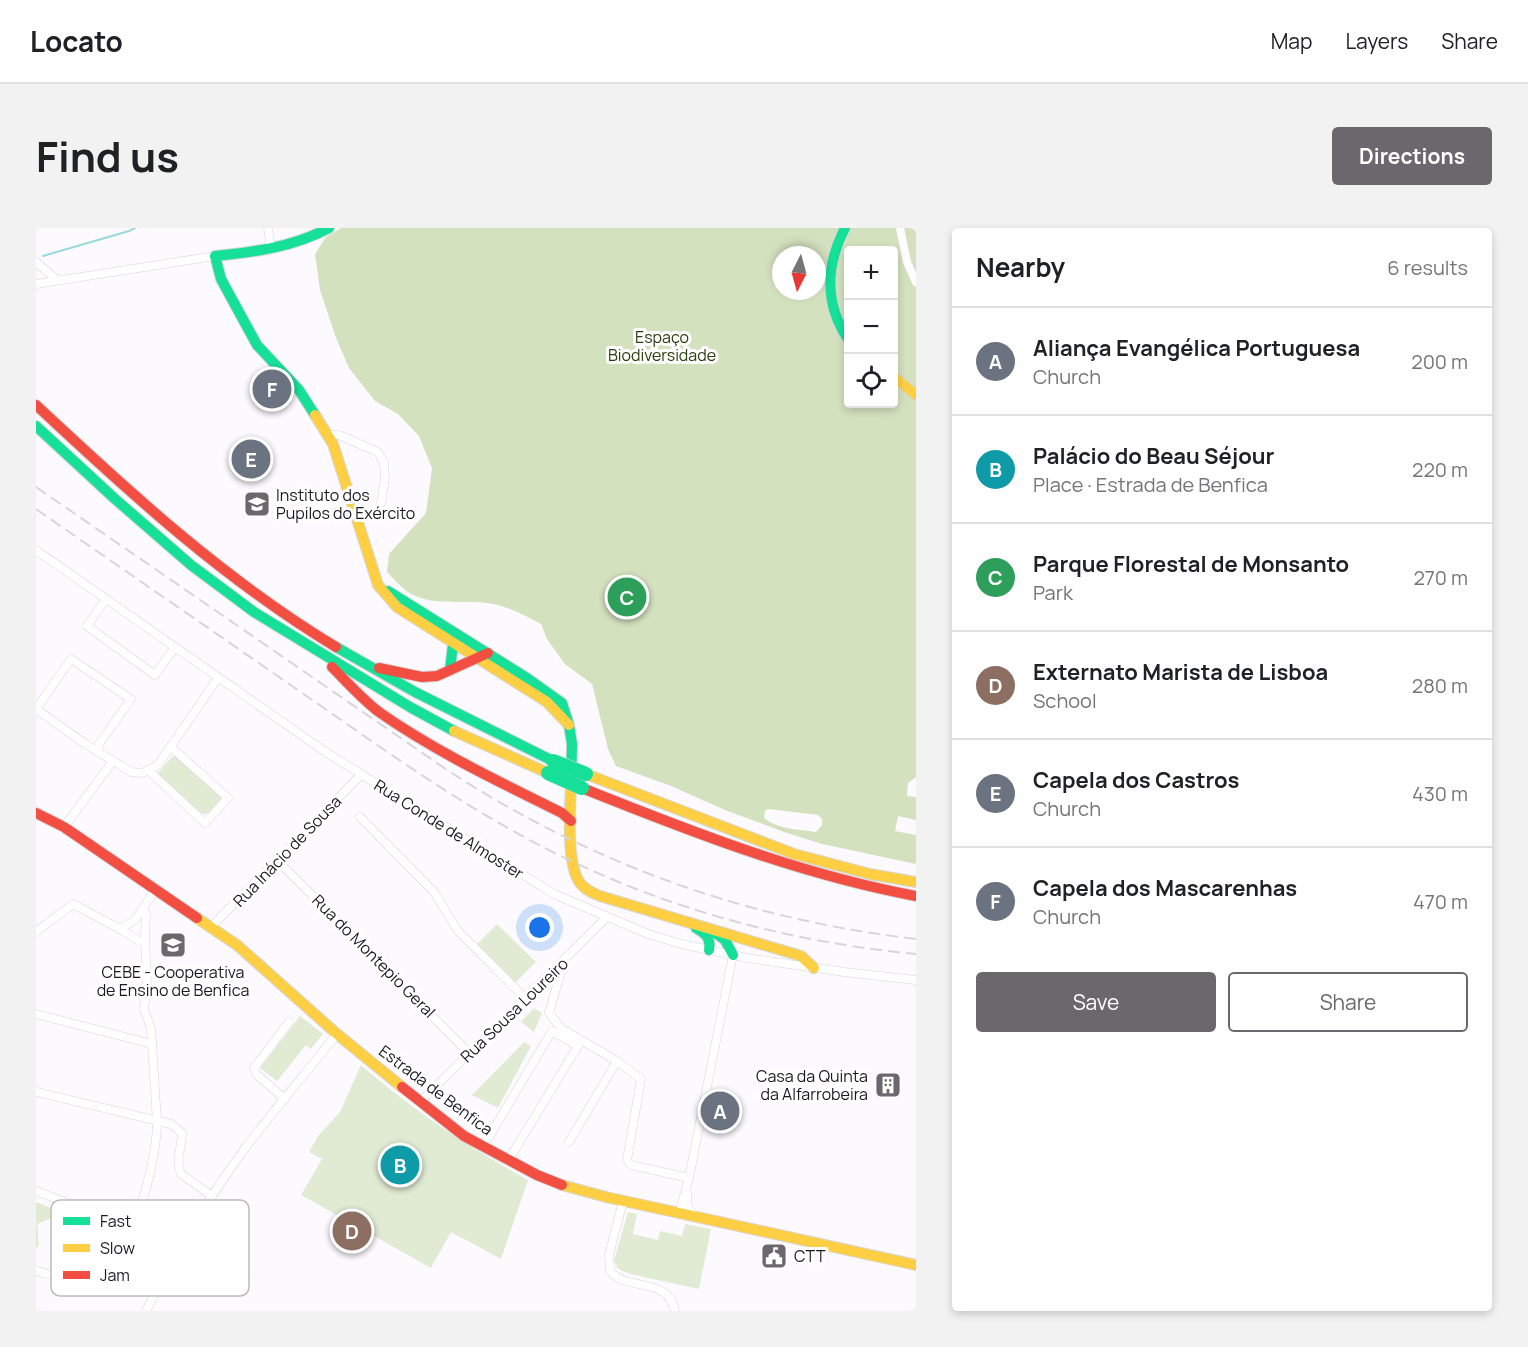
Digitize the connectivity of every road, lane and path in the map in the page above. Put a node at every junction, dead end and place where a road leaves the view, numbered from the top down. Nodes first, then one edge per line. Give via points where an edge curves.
1 (268, 228) edge
2 (329, 228) edge
3 (845, 228) edge
4 (900, 228) edge
5 (277, 248) junction
6 (215, 256) junction
7 (36, 262) edge
8 (56, 279) junction
9 (916, 282) edge
10 (36, 284) edge
11 (844, 332) edge
12 (898, 381) edge
13 (916, 395) edge
14 (36, 405) edge
15 (36, 426) edge
16 (328, 435) junction
17 (381, 503) dead end
18 (36, 550) edge
19 (378, 585) junction
20 (106, 599) junction
21 (453, 644) junction
22 (175, 647) junction
23 (315, 651) junction
24 (482, 655) junction
25 (366, 665) junction
26 (450, 670) junction
27 (218, 678) junction
28 (171, 747) junction
29 (98, 751) junction
30 (113, 761) junction
31 (550, 767) junction
32 (149, 771) junction
33 (362, 774) junction
34 (36, 813) edge
35 (360, 817) dead end
36 (571, 821) junction
37 (64, 827) junction
38 (278, 860) junction
39 (916, 882) edge
40 (153, 892) junction
41 (916, 896) edge
42 (143, 909) junction
43 (607, 917) junction
44 (686, 922) junction
45 (211, 927) junction
46 (709, 928) junction
47 (120, 929) junction
48 (36, 932) edge
49 (138, 942) dead end
50 (709, 950) junction
51 (733, 955) junction
52 (564, 961) junction
53 (814, 968) junction
54 (916, 980) edge
55 (525, 998) junction
56 (36, 1014) edge
57 (289, 1022) dead end
58 (337, 1034) junction
59 (152, 1044) junction
60 (469, 1053) junction
61 (616, 1061) junction
62 (36, 1092) edge
63 (285, 1099) junction
64 (420, 1102) junction
65 (157, 1121) junction
66 (569, 1142) dead end
67 (483, 1147) junction
68 (508, 1161) junction
69 (689, 1178) junction
70 (687, 1187) junction
71 (36, 1191) edge
72 (212, 1196) junction
73 (59, 1200) edge
74 (142, 1200) edge
75 (209, 1200) edge
76 (623, 1201) junction
77 (679, 1214) junction
78 (697, 1218) junction
79 (915, 1263) edge
80 (36, 1270) edge
81 (51, 1273) edge
82 (154, 1296) edge
83 (146, 1311) edge
84 (675, 1311) edge

1 - 5 street
2 - 5 main road
3 - 11 main road via 834,247 830,285 834,310
4 - 9 street
5 - 6 main road
6 - 8 street
6 - 16 main road via 221,279 257,345 299,390
7 - 8 street
8 - 10 street
12 - 13 main road
14 - 25 main road via 123,487 203,554 263,599
15 - 23 main road via 191,565
16 - 17 street via 339,435 378,452 385,478
16 - 19 main road
18 - 20 street, Rua Conde de Almoster
19 - 21 main road via 397,607
19 - 24 main road
20 - 22 street, Rua Conde de Almoster
20 - 22 street via 87,626 155,675
21 - 24 main road
21 - 26 main road
22 - 27 street, Rua Conde de Almoster
23 - 31 main road via 468,739
23 - 36 main road via 384,715
24 - 26 main road
24 - 36 main road via 562,703 572,744
25 - 26 main road via 422,677
25 - 31 main road
27 - 28 street
27 - 33 street, Rua Conde de Almoster
28 - 32 street
28 - 32 street via 228,798 205,823
29 - 29 street via 131,699 72,659 36,709
29 - 30 street
30 - 32 street via 131,772
30 - 37 street
31 - 39 main road, bridge via 586,774 794,854
31 - 41 main road, bridge via 582,788 728,846 867,889
33 - 38 street, Rua Inácio de Sousa
33 - 43 street, Rua Conde de Almoster via 523,876
34 - 37 main road, Estrada de Benfica
35 - 55 street via 434,892 459,931
36 - 44 main road via 572,860 586,889
37 - 40 main road, Estrada de Benfica
38 - 45 street, Rua Inácio de Sousa
38 - 60 street, Rua do Montepio Geral
40 - 42 street
40 - 45 main road, Estrada de Benfica
42 - 47 street via 135,920
42 - 59 street via 147,986 144,1009
43 - 50 street, Rua Conde de Almoster via 648,934
43 - 52 street, Rua Sousa Loureiro
44 - 46 main road
44 - 50 main road via 710,937
45 - 58 main road, Estrada de Benfica via 237,945
46 - 51 main road via 724,940
46 - 53 main road via 801,956
47 - 48 street via 73,904
47 - 49 street
50 - 51 street, Rua Conde de Almoster
51 - 53 street, Rua Conde de Almoster
51 - 69 street
52 - 55 street, Rua Sousa Loureiro
52 - 61 street via 549,1013 562,1029
53 - 54 street, Rua Conde de Almoster
55 - 60 street, Rua Sousa Loureiro
56 - 59 street
57 - 63 street via 254,1068
58 - 63 street
58 - 64 main road, Estrada de Benfica
59 - 65 street
60 - 64 street, Rua Sousa Loureiro
61 - 66 street
61 - 69 street via 641,1079 627,1160 631,1166
62 - 65 street
63 - 72 street
64 - 67 main road, Estrada de Benfica
65 - 72 street via 171,1124 182,1133 178,1160 181,1174
65 - 74 street
67 - 68 main road, Estrada de Benfica
67 - 68 street via 552,1030 578,1046
68 - 76 main road, Estrada de Benfica via 574,1189
69 - 70 street
70 - 77 street
70 - 78 street via 688,1208
71 - 73 street
72 - 75 street
76 - 77 main road, Estrada de Benfica
76 - 84 street via 609,1255 610,1271 617,1277 662,1290
77 - 78 main road, Estrada de Benfica
78 - 79 main road, Estrada de Benfica
80 - 81 street
82 - 83 street

